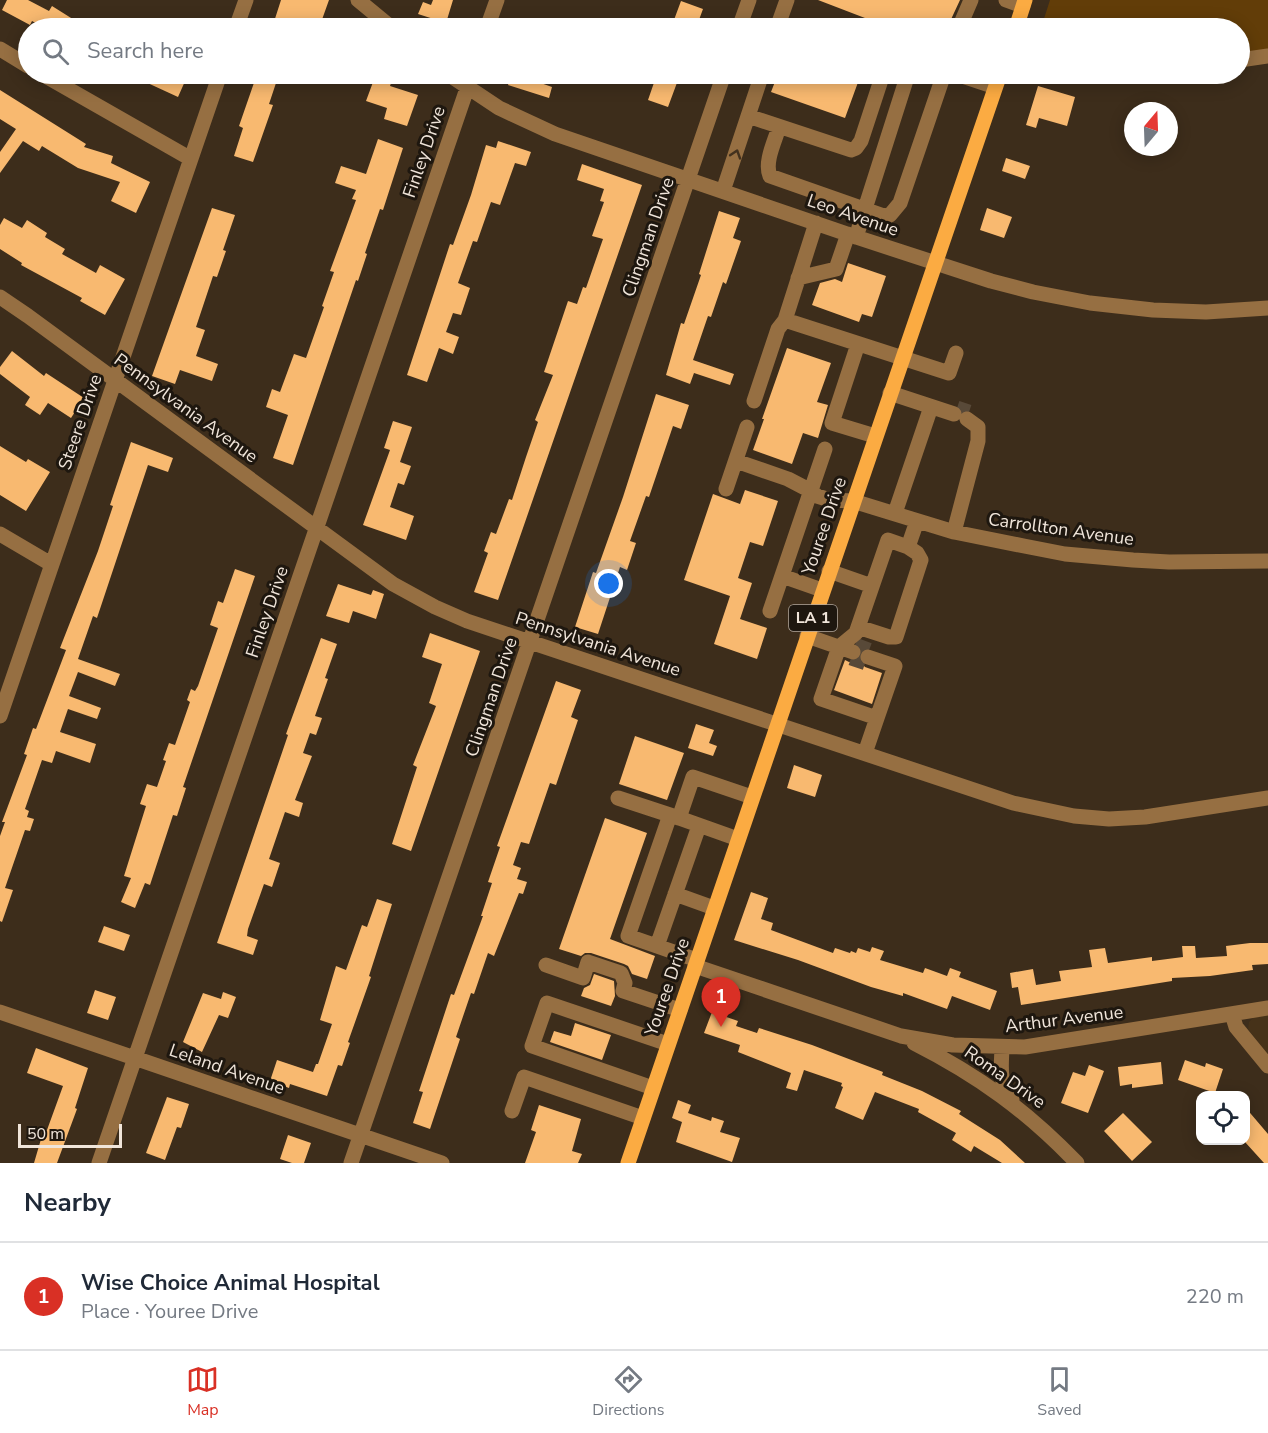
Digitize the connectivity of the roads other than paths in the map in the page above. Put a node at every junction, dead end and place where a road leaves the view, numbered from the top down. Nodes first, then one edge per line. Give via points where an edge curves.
1 (246, 0) edge
2 (358, 0) edge
3 (497, 0) edge
4 (749, 0) edge
5 (786, 0) edge
6 (971, 0) edge
7 (1006, 0) edge
8 (1024, 3) edge
9 (240, 18) edge
10 (380, 18) edge
11 (491, 18) edge
12 (743, 18) edge
13 (780, 18) edge
14 (963, 18) edge
15 (1021, 18) edge
16 (0, 49) edge
17 (1268, 56) edge
18 (1250, 58) edge
19 (18, 60) edge
20 (59, 84) edge
21 (216, 84) edge
22 (469, 84) edge
23 (474, 84) edge
24 (721, 84) edge
25 (759, 84) edge
26 (880, 84) edge
27 (905, 84) edge
28 (941, 84) edge
29 (997, 84) edge
30 (748, 116) junction
31 (779, 127) junction
32 (190, 159) junction
33 (688, 179) junction
34 (723, 192) junction
35 (864, 210) junction
36 (816, 223) junction
37 (852, 236) junction
38 (935, 263) junction
39 (798, 278) junction
40 (0, 297) edge
41 (1268, 308) edge
42 (785, 320) junction
43 (858, 344) junction
44 (956, 352) dead end
45 (902, 359) junction
46 (115, 380) junction
47 (890, 393) junction
48 (754, 401) dead end
49 (956, 413) junction
50 (747, 427) dead end
51 (875, 436) junction
52 (825, 449) dead end
53 (736, 461) junction
54 (726, 489) dead end
55 (811, 490) junction
56 (853, 501) junction
57 (895, 513) junction
58 (917, 520) junction
59 (317, 529) junction
60 (954, 532) junction
61 (0, 534) edge
62 (908, 547) junction
63 (1268, 561) edge
64 (51, 564) junction
65 (829, 571) junction
66 (782, 576) junction
67 (872, 586) junction
68 (822, 590) junction
69 (770, 611) dead end
70 (858, 627) junction
71 (807, 636) junction
72 (530, 642) junction
73 (849, 650) junction
74 (870, 658) tunnel mouth
75 (0, 716) edge
76 (877, 718) junction
77 (777, 723) junction
78 (865, 753) junction
79 (752, 797) junction
80 (618, 798) dead end
81 (1268, 798) edge
82 (675, 817) junction
83 (699, 826) junction
84 (738, 839) junction
85 (675, 894) junction
86 (714, 908) junction
87 (657, 946) junction
88 (696, 963) junction
89 (546, 965) dead end
90 (1268, 1008) edge
91 (680, 1010) junction
92 (0, 1012) edge
93 (1232, 1014) junction
94 (901, 1036) junction
95 (668, 1044) junction
96 (1002, 1048) junction
97 (135, 1059) junction
98 (1268, 1066) edge
99 (653, 1088) junction
100 (1015, 1106) junction
101 (513, 1111) dead end
102 (643, 1118) junction
103 (360, 1136) junction
104 (99, 1163) edge
105 (351, 1163) edge
106 (442, 1163) edge
107 (629, 1163) edge
108 (1077, 1163) edge

1 - 9 street
2 - 10 street
3 - 11 street
4 - 12 street
5 - 13 street
6 - 14 street
7 - 8 street
8 - 15 main road
16 - 19 street
17 - 18 street
20 - 32 street
21 - 32 street, Steere Drive
22 - 59 street, Finley Drive
23 - 33 street, Leo Avenue via 517,117 555,134
24 - 33 street, Clingman Drive
25 - 30 street
26 - 31 street via 856,148 851,150
27 - 35 street
28 - 35 street via 900,203 890,215
29 - 38 main road, Youree Drive / LA 1
30 - 31 street
34 -> 30 street
31 - 35 street via 768,163 770,176
32 - 46 street, Steere Drive
33 - 34 street, Leo Avenue
33 - 72 street, Clingman Drive
34 - 36 street, Leo Avenue
35 - 37 street
36 - 37 street, Leo Avenue
36 - 39 street
37 - 38 street, Leo Avenue
37 - 39 street via 836,269
38 - 41 street, Leo Avenue via 1022,289 1089,303 1206,312
38 - 45 main road, Youree Drive / LA 1
39 - 42 street
40 - 46 street, Pennsylvania Avenue
42 - 43 street
42 - 48 street via 778,329
43 - 45 street
43 - 51 street via 832,423
44 - 45 street via 949,373
45 - 47 main road, Youree Drive / LA 1
46 - 59 street, Pennsylvania Avenue
46 - 64 street, Steere Drive
47 - 49 street
47 - 51 main road, Youree Drive / LA 1
49 - 57 street
49 - 60 street via 978,427 978,441
50 - 53 street
51 - 56 main road, Youree Drive / LA 1
52 - 55 street
53 - 54 street
53 - 55 street, Carrollton Avenue
55 - 56 street, Carrollton Avenue via 830,500
55 - 66 street
56 - 57 street, Carrollton Avenue
56 - 65 main road, Youree Drive / LA 1
57 - 58 street, Carrollton Avenue
58 - 60 street, Carrollton Avenue
58 - 62 street
59 - 72 street, Pennsylvania Avenue via 410,594 467,621
59 - 97 street, Finley Drive
60 - 63 street, Carrollton Avenue via 1065,554 1169,562
61 - 64 street
62 - 67 street via 888,540
62 - 70 street via 921,560 896,637
64 - 75 street, Steere Drive
65 - 67 street
65 - 68 main road, Youree Drive / LA 1
66 - 68 street
66 - 69 street
67 - 70 street
68 - 71 main road, Youree Drive / LA 1
70 - 73 street
71 - 73 street
71 - 77 main road, Youree Drive / LA 1
72 - 77 street, Pennsylvania Avenue
72 - 103 street, Clingman Drive
73 - 76 street via 821,699
74 - 76 street via 895,666
76 - 78 street
77 - 78 street, Pennsylvania Avenue
77 - 79 main road, Youree Drive / LA 1
78 - 81 street, Pennsylvania Avenue via 1013,803 1074,816 1144,817
79 - 82 street via 693,777
79 - 84 main road, Youree Drive / LA 1
80 - 82 street
82 - 83 street
82 - 87 street, Arthur Avenue via 628,936
83 - 84 street
83 - 85 street
84 - 86 main road, Youree Drive / LA 1
85 - 86 street
85 - 87 street
86 - 88 main road, Youree Drive / LA 1
87 - 88 street, Arthur Avenue
88 - 91 main road, Youree Drive / LA 1
88 - 94 street, Arthur Avenue
89 - 91 street via 583,978 588,962 621,973 623,991
90 - 93 street, Arthur Avenue
91 - 95 main road, Youree Drive / LA 1
92 - 97 street, Leland Avenue
93 - 96 street, Arthur Avenue
93 - 98 street via 1236,1027
94 - 96 street, Arthur Avenue
94 - 100 street, Roma Drive via 957,1066
95 - 99 main road, Youree Drive / LA 1
95 - 99 street via 547,1002 532,1046
96 - 100 street via 1003,1087
97 - 103 street, Leland Avenue
97 - 104 street, Finley Drive
99 - 102 main road, Youree Drive / LA 1
100 - 108 street, Roma Drive
101 - 102 street via 524,1077
102 - 107 main road, Youree Drive / LA 1
103 - 105 street, Clingman Drive
103 - 106 street, Leland Avenue

